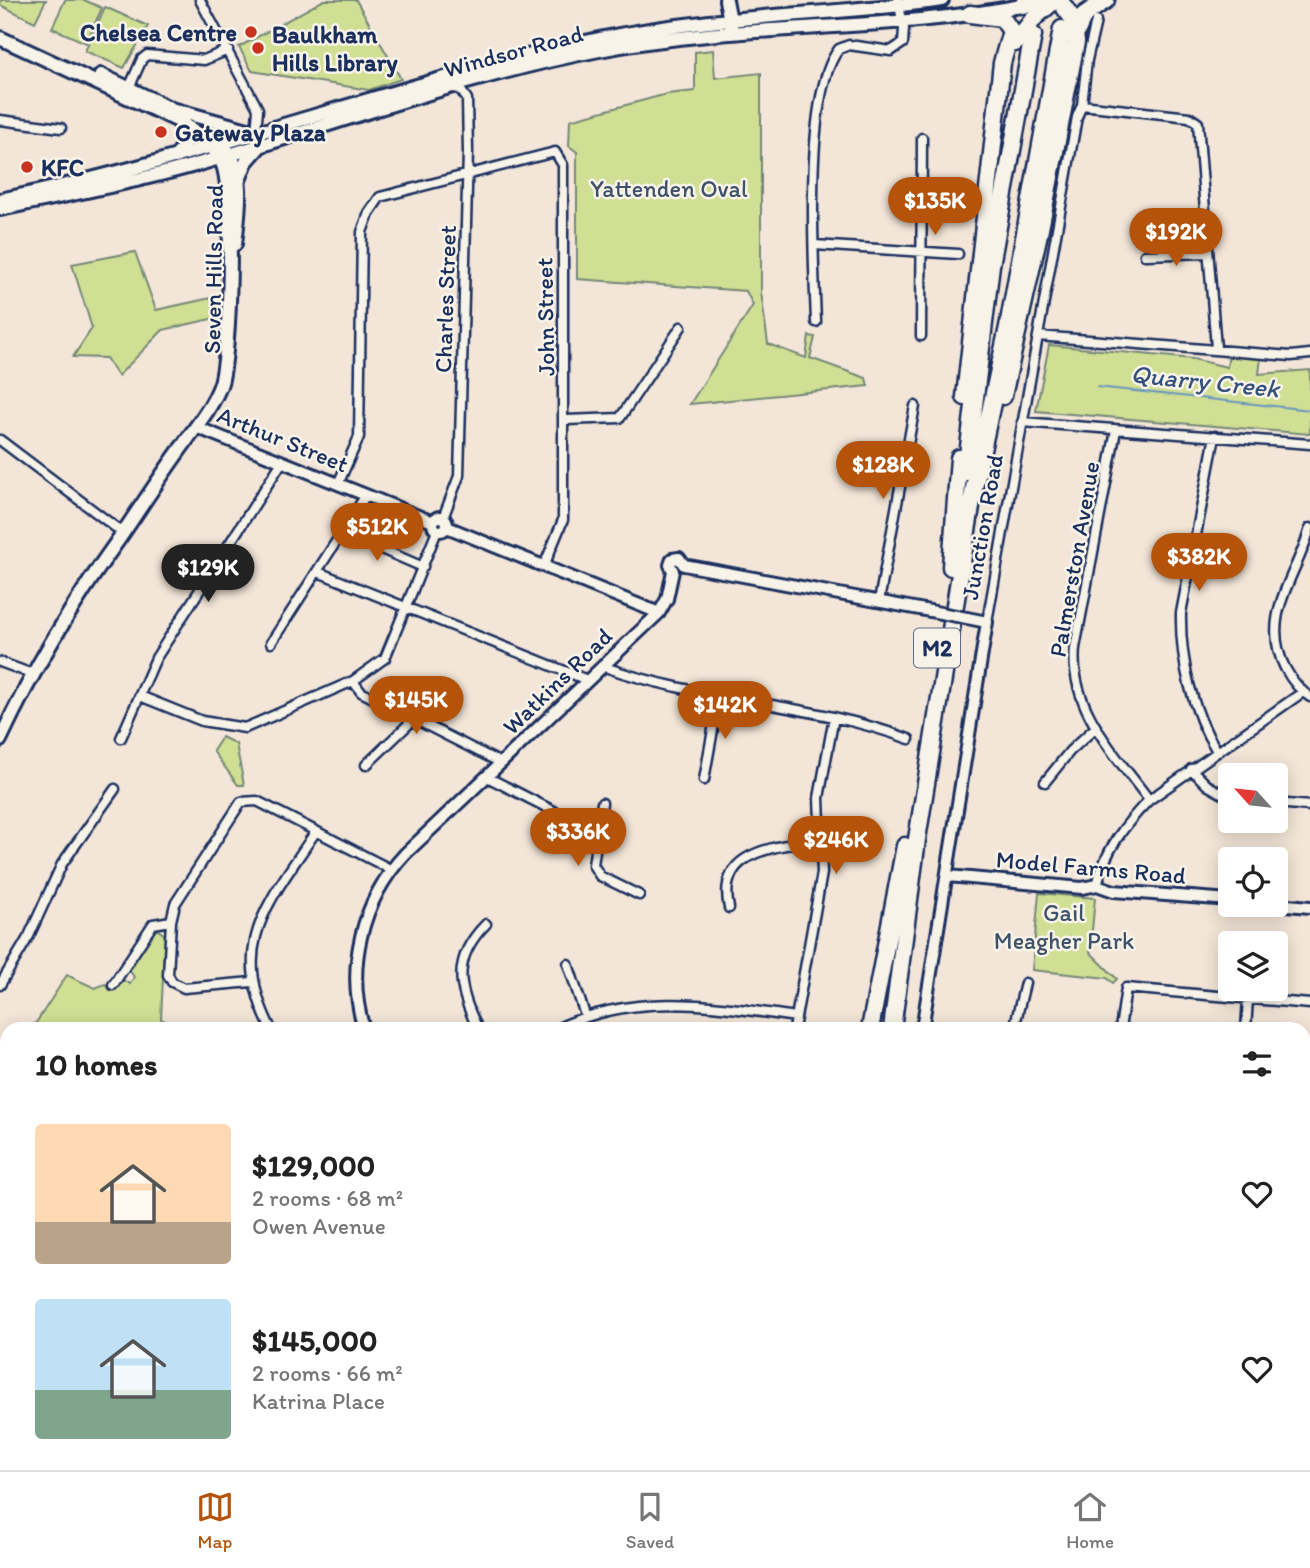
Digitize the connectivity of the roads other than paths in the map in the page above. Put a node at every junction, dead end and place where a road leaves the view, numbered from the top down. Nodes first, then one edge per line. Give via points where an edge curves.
1 (200, 0) edge
2 (726, 0) edge
3 (942, 0) edge
4 (1049, 0) edge
5 (1057, 0) edge
6 (1106, 0) edge
7 (899, 3) edge
8 (1030, 3) edge
9 (971, 14) junction
10 (902, 20) junction
11 (1097, 21) dead end
12 (731, 28) junction
13 (0, 29) edge
14 (1069, 31) junction
15 (1033, 35) dead end
16 (0, 38) edge
17 (228, 50) junction
18 (129, 88) junction
19 (453, 88) junction
20 (1000, 92) junction
21 (1082, 105) junction
22 (177, 116) junction
23 (0, 120) edge
24 (61, 128) dead end
25 (256, 132) junction
26 (922, 138) dead end
27 (266, 141) junction
28 (221, 150) junction
29 (174, 159) junction
30 (470, 172) junction
31 (238, 182) junction
32 (0, 200) edge
33 (0, 209) edge
34 (814, 245) junction
35 (920, 251) junction
36 (1206, 253) junction
37 (958, 254) dead end
38 (1145, 255) dead end
39 (816, 322) dead end
40 (681, 327) dead end
41 (1038, 336) junction
42 (921, 337) dead end
43 (1216, 348) junction
44 (1310, 354) edge
45 (915, 406) dead end
46 (566, 420) junction
47 (1022, 422) junction
48 (199, 428) junction
49 (1116, 430) junction
50 (1215, 436) junction
51 (0, 440) edge
52 (1310, 444) edge
53 (282, 462) junction
54 (338, 484) junction
55 (366, 495) junction
56 (440, 525) junction
57 (1310, 527) edge
58 (123, 533) junction
59 (342, 533) junction
60 (544, 566) junction
61 (423, 567) junction
62 (951, 567) junction
63 (318, 572) junction
64 (879, 601) junction
65 (406, 608) junction
66 (659, 613) junction
67 (987, 622) junction
68 (271, 643) dead end
69 (0, 662) edge
70 (602, 666) junction
71 (35, 675) junction
72 (587, 680) junction
73 (353, 681) junction
74 (1306, 695) edge
75 (140, 696) junction
76 (719, 696) junction
77 (834, 717) junction
78 (414, 719) junction
79 (1096, 727) junction
80 (121, 738) dead end
81 (909, 739) dead end
82 (0, 740) edge
83 (1217, 751) junction
84 (501, 763) junction
85 (366, 765) dead end
86 (1191, 769) junction
87 (487, 777) junction
88 (704, 779) dead end
89 (1045, 782) dead end
90 (115, 789) dead end
91 (1218, 791) edge
92 (1149, 800) junction
93 (602, 803) dead end
94 (1288, 804) edge
95 (1310, 806) edge
96 (316, 831) junction
97 (595, 832) junction
98 (818, 839) junction
99 (392, 870) junction
100 (948, 876) junction
101 (1097, 885) junction
102 (639, 895) dead end
103 (1218, 899) edge
104 (1288, 905) edge
105 (1310, 907) edge
106 (729, 908) dead end
107 (171, 921) junction
108 (486, 924) dead end
109 (568, 964) dead end
110 (252, 982) junction
111 (1025, 983) dead end
112 (0, 985) edge
113 (113, 985) dead end
114 (1218, 996) edge
115 (1248, 1001) edge
116 (1273, 1001) edge
117 (1310, 1004) edge
118 (585, 1015) junction
119 (796, 1017) junction
120 (268, 1022) edge
121 (362, 1022) edge
122 (475, 1022) edge
123 (570, 1022) edge
124 (795, 1022) edge
125 (871, 1022) edge
126 (893, 1022) edge
127 (923, 1022) edge
128 (1016, 1022) edge
129 (1121, 1022) edge
130 (1246, 1022) edge

1 - 17 street
2 - 12 main road
3 - 7 main road, Windsor Road
4 - 8 main road, Windsor Road
5 - 14 highway via 1071,14
5 - 20 highway via 1035,16 1017,39
6 - 14 highway
7 - 10 street
7 - 12 main road, Windsor Road
8 - 9 main road, Windsor Road
9 - 10 main road, Windsor Road
9 - 20 highway via 998,16 1010,27
10 - 12 main road, Windsor Road
10 - 34 street via 903,43 896,50 849,45 833,58 816,116
11 - 21 street, Junction Road
12 - 19 main road, Windsor Road via 598,50
12 - 25 main road, Windsor Road via 668,27 573,45
13 - 18 main road
14 - 126 highway, M2 via 1035,161 1008,327 983,439 917,839
15 - 62 highway, M2 via 991,265
16 - 22 main road
17 - 18 street via 204,61 144,57
17 - 25 street via 260,114
18 - 22 main road
19 - 27 main road, Windsor Road
19 - 30 street, Charles Street via 460,89 467,99
20 - 62 highway via 969,353
21 - 36 street via 1189,117 1198,123
21 - 41 street, Junction Road
22 - 25 main road
22 - 28 main road
22 - 29 main road via 187,140
23 - 24 street
25 - 28 main road, Windsor Road
26 - 35 street
27 - 28 main road, Windsor Road
27 - 31 main road via 246,162
28 - 29 main road, Windsor Road
28 - 31 main road, Seven Hills Road
28 - 33 main road, Windsor Road via 159,175
28 - 48 main road, Seven Hills Road via 228,191 228,346 220,386
29 - 32 main road, Windsor Road
30 - 46 street, John Street via 551,151 561,159
30 - 54 street via 380,197 369,213 362,232 359,437
30 - 56 street, Charles Street via 459,476
31 - 48 main road, Seven Hills Road via 231,371 219,404
34 - 35 street
34 - 39 street
35 - 37 street
35 - 42 street
36 - 38 street
36 - 43 street
40 - 46 street via 620,418
41 - 43 street
41 - 47 street, Junction Road
43 - 44 street
45 - 64 street
46 - 60 street, John Street via 563,520
47 - 49 street
47 - 67 street, Junction Road
48 - 53 street, Arthur Street
48 - 58 main road, Seven Hills Road
49 - 50 street
49 - 79 street, Palmerston Avenue via 1073,664 1078,692
50 - 52 street
50 - 83 street via 1180,631 1185,669
51 - 58 street
53 - 54 street, Arthur Street
53 - 75 street via 164,645
54 - 55 street, Arthur Street
55 - 56 street, Arthur Street
55 - 59 street
56 - 60 street, Arthur Street
56 - 61 street, Charles Street
57 - 74 street via 1276,617 1275,639 1280,659
58 - 71 main road, Seven Hills Road via 83,589
59 - 61 street
59 - 63 street
60 - 66 street, Arthur Street
61 - 65 street, Charles Street
62 - 125 highway, M2 via 904,857
63 - 65 street
63 - 68 street
64 - 66 street, Watkins Road via 678,568
64 - 67 street, Watkins Road, bridge
65 - 72 street
65 - 73 street, Charles Street via 385,658
66 - 70 street, Watkins Road
67 - 100 street, Junction Road
69 - 71 street
70 - 72 street, Watkins Road
70 - 76 street via 662,686
71 - 82 main road, Seven Hills Road
72 - 84 street, Watkins Road
73 - 75 street, Charles Street via 244,728 202,721
73 - 78 street via 361,692
74 - 83 street
75 - 80 street
76 - 77 street
76 - 88 street
77 - 81 street
77 - 98 street via 819,798
78 - 84 street
78 - 85 street
79 - 89 street
79 - 92 street, Palmerston Avenue
83 - 86 street
84 - 87 street, Watkins Road
86 - 91 street
86 - 92 street
87 - 97 street
87 - 99 street, Watkins Road
90 - 112 street via 62,864
92 - 101 street via 1112,844
93 - 97 street
94 - 95 street
96 - 99 street
96 - 107 street via 257,801 241,802 180,894
96 - 110 street via 263,915 252,948
97 - 102 street via 591,859 595,871
98 - 106 street via 763,850 735,866 727,876
98 - 119 street via 822,873
99 - 121 street, Watkins Road via 376,894 361,937 356,981
100 - 101 street, Model Farms Road via 1082,888
100 - 127 street, Junction Road
101 - 103 street, Model Farms Road via 1114,891
104 - 105 street
107 - 110 street via 172,982 184,988
107 - 113 street via 153,924
108 - 122 street via 466,951 461,975
109 - 118 street
110 - 120 street
111 - 128 street
114 - 129 street via 1126,988
115 - 130 street
116 - 117 street
118 - 119 street via 650,1002 675,1002
118 - 123 street
119 - 124 street

